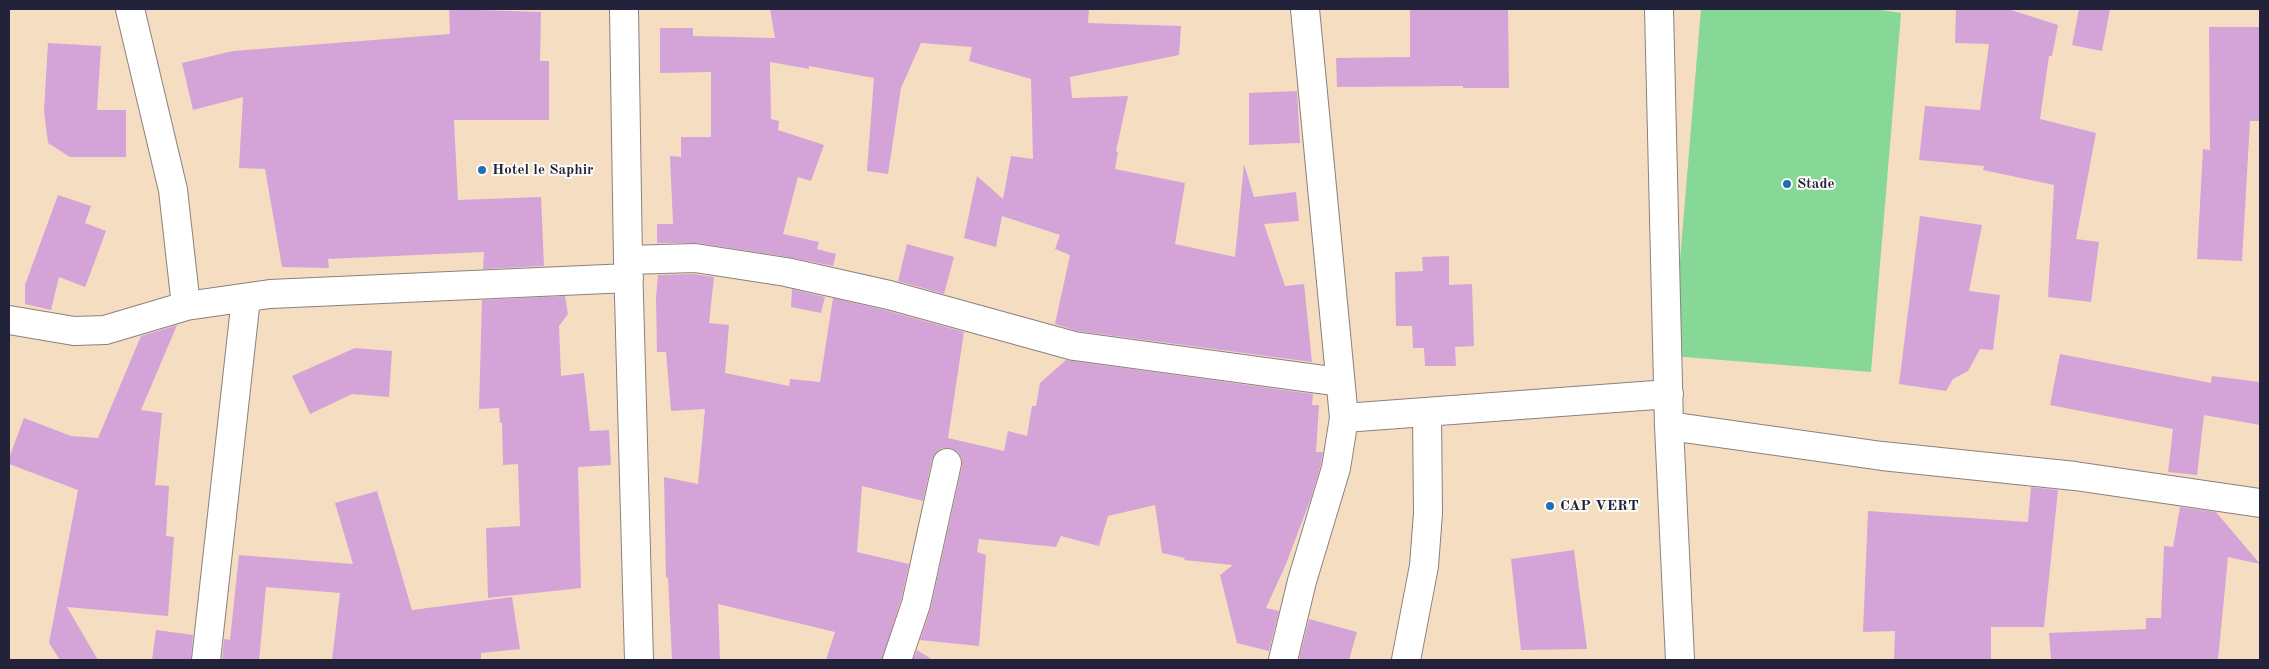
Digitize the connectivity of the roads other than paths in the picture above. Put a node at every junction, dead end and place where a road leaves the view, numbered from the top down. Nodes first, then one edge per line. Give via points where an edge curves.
1 (130, 9) edge
2 (624, 9) edge
3 (1305, 9) edge
4 (1659, 9) edge
5 (628, 269) junction
6 (246, 298) junction
7 (186, 306) junction
8 (9, 320) edge
9 (1340, 382) junction
10 (1669, 394) junction
11 (1427, 413) junction
12 (1344, 418) junction
13 (1669, 426) junction
14 (947, 463) dead end
15 (2260, 503) edge
16 (206, 660) edge
17 (640, 660) edge
18 (897, 660) edge
19 (1283, 660) edge
20 (1406, 660) edge
21 (1680, 660) edge

1 - 7 street via 173,190
2 - 5 street
3 - 9 street
4 - 10 street
5 - 6 street
5 - 9 street via 695,258 786,272 889,295 1074,346
5 - 17 street
6 - 7 street
6 - 16 street
7 - 8 street via 105,330 74,331
9 - 12 street
10 - 11 street
10 - 13 street
11 - 12 street
11 - 20 street via 1428,513 1424,566
12 - 19 street via 1336,468 1302,581
13 - 15 street via 1882,456 2075,476
13 - 21 street
14 - 18 street via 916,604

